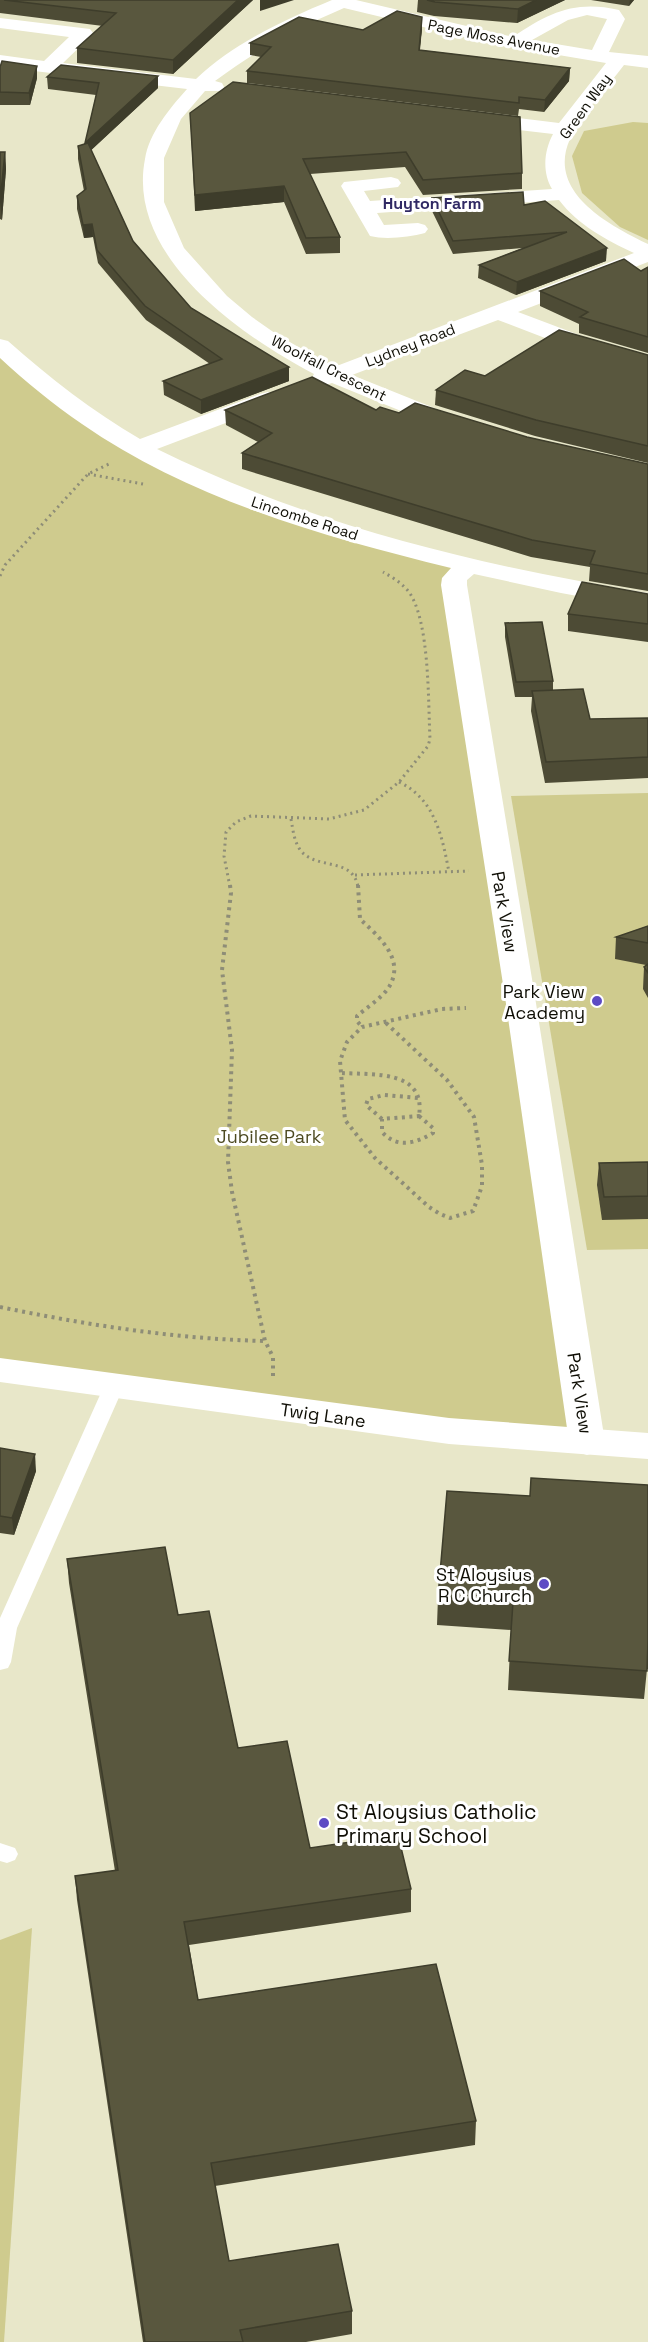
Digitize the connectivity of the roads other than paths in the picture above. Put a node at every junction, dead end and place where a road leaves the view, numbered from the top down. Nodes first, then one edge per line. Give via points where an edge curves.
1 (345, 1) edge
2 (0, 23) edge
3 (516, 42) junction
4 (598, 56) junction
5 (619, 59) junction
6 (0, 61) edge
7 (648, 62) edge
8 (48, 67) junction
9 (198, 85) junction
10 (233, 89) edge
11 (458, 117) edge
12 (565, 130) junction
13 (391, 183) dead end
14 (562, 194) junction
15 (364, 208) junction
16 (418, 229) dead end
17 (648, 253) edge
18 (497, 312) junction
19 (0, 346) edge
20 (648, 362) edge
21 (334, 374) junction
22 (467, 428) edge
23 (138, 448) junction
24 (468, 566) junction
25 (648, 601) edge
26 (0, 1370) edge
27 (114, 1386) junction
28 (587, 1442) junction
29 (648, 1446) edge
30 (0, 1662) edge

1 - 3 street, Page Moss Avenue via 417,22
1 - 9 street, Woolfall Crescent via 273,32 229,59
2 - 8 street via 84,33
3 - 4 street, Page Moss Avenue
3 - 4 street via 571,10 595,9 613,14 616,19
4 - 5 street, Page Moss Avenue
5 - 7 street, Page Moss Avenue
5 - 12 street, Green Way
6 - 8 street
8 - 9 street
9 - 10 street
9 - 21 street, Woolfall Crescent via 172,116 156,150 152,188 160,222 181,260 220,302 260,333
11 - 12 street
12 - 14 street, Green Way via 557,146 555,172
13 - 15 street via 351,186
14 - 15 street
14 - 17 street via 592,221
15 - 16 street via 378,232
17 - 18 street, Lydney Road
18 - 20 street
18 - 21 street, Lydney Road
19 - 23 street, Lincombe Road via 64,401
21 - 22 street, Woolfall Crescent
21 - 23 street, Lydney Road
23 - 24 street, Lincombe Road via 274,510
24 - 25 street, Lincombe Road
24 - 28 street, Park View via 455,578 454,585
26 - 27 street, Twig Lane
27 - 28 street, Twig Lane via 449,1431
27 - 30 lane via 6,1628
28 - 29 street, Twig Lane

